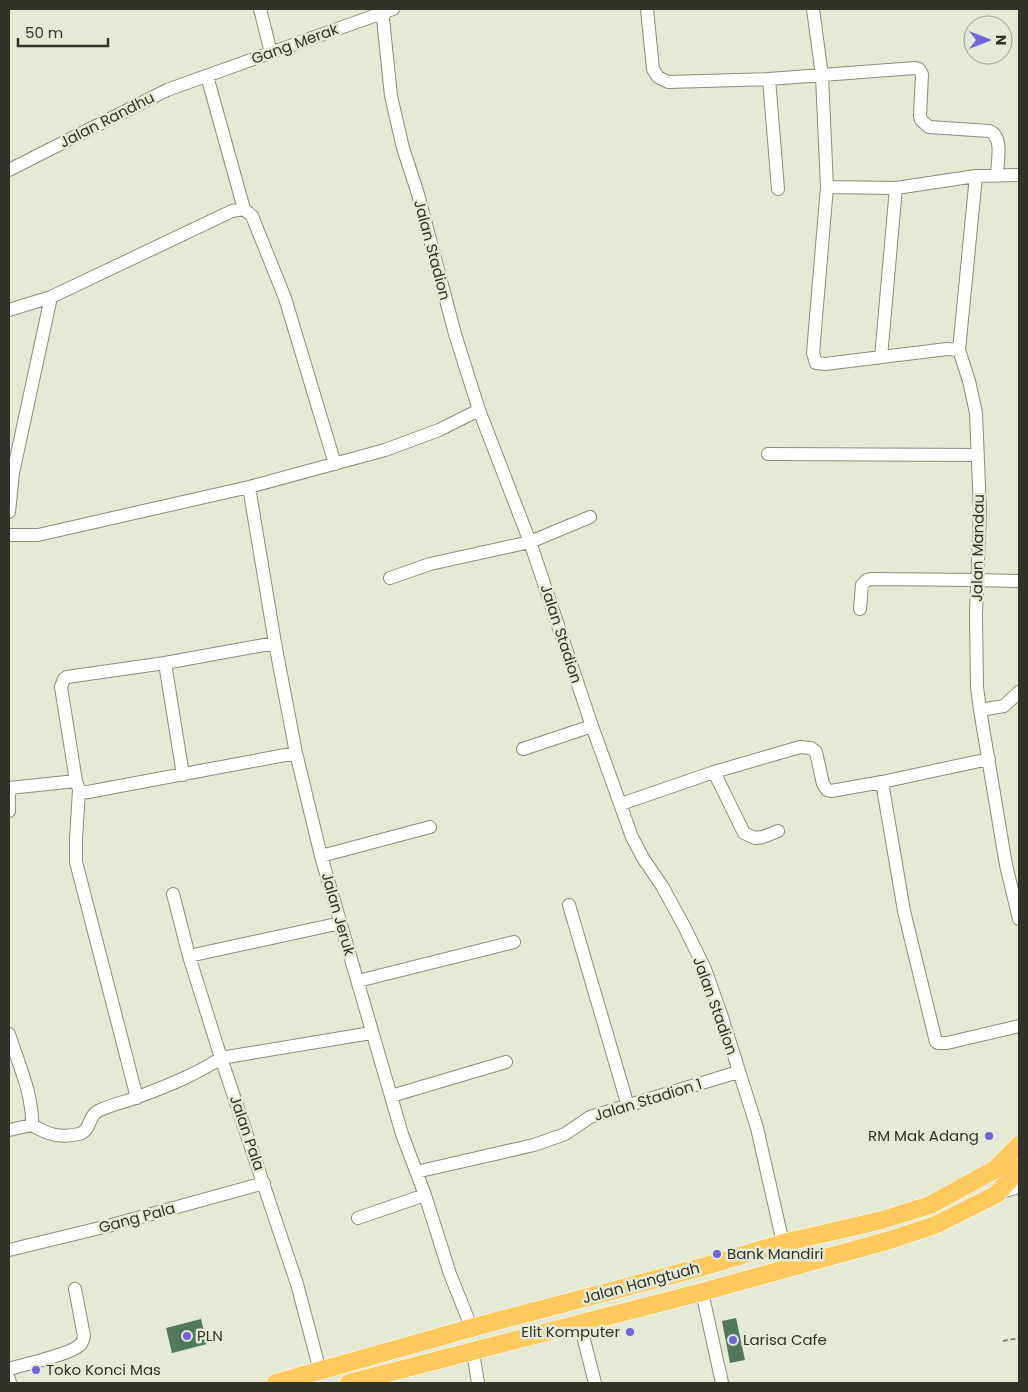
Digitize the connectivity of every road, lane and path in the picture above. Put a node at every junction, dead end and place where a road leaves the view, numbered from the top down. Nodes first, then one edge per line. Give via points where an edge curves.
1 (260, 9) edge
2 (647, 9) edge
3 (813, 9) edge
4 (386, 10) edge
5 (271, 53) junction
6 (207, 76) junction
7 (822, 76) junction
8 (769, 79) junction
9 (9, 170) edge
10 (1019, 175) edge
11 (976, 176) junction
12 (997, 176) junction
13 (827, 187) junction
14 (896, 188) junction
15 (778, 189) dead end
16 (244, 209) junction
17 (51, 297) junction
18 (9, 310) edge
19 (959, 350) junction
20 (881, 357) junction
21 (479, 410) junction
22 (768, 454) dead end
23 (978, 455) junction
24 (335, 464) junction
25 (249, 487) junction
26 (9, 512) edge
27 (590, 517) dead end
28 (9, 535) edge
29 (530, 542) junction
30 (390, 578) dead end
31 (978, 580) junction
32 (1019, 582) edge
33 (860, 608) dead end
34 (275, 643) junction
35 (165, 662) junction
36 (1019, 692) edge
37 (980, 710) junction
38 (592, 726) junction
39 (523, 748) dead end
40 (296, 753) junction
41 (989, 759) junction
42 (714, 772) junction
43 (183, 775) junction
44 (882, 782) junction
45 (78, 785) junction
46 (9, 788) edge
47 (621, 804) junction
48 (9, 811) edge
49 (430, 827) dead end
50 (778, 831) dead end
51 (321, 856) junction
52 (173, 894) dead end
53 (569, 905) dead end
54 (1019, 919) edge
55 (341, 923) junction
56 (514, 942) dead end
57 (189, 956) junction
58 (358, 981) junction
59 (1019, 1026) edge
60 (372, 1033) junction
61 (9, 1034) edge
62 (221, 1058) junction
63 (506, 1062) dead end
64 (738, 1072) junction
65 (391, 1096) junction
66 (136, 1098) junction
67 (628, 1106) junction
68 (32, 1125) junction
69 (9, 1130) edge
70 (1019, 1145) edge
71 (1019, 1169) edge
72 (416, 1172) junction
73 (264, 1183) junction
74 (1019, 1188) edge
75 (997, 1194) junction
76 (424, 1195) junction
77 (358, 1218) dead end
78 (783, 1243) junction
79 (9, 1250) edge
80 (75, 1289) dead end
81 (702, 1292) junction
82 (580, 1324) junction
83 (472, 1329) junction
84 (1019, 1338) edge
85 (1004, 1342) dead end
86 (473, 1352) junction
87 (9, 1369) edge
88 (320, 1371) junction
89 (9, 1379) edge
90 (10, 1383) edge
91 (276, 1383) edge
92 (354, 1383) edge
93 (478, 1383) edge
94 (596, 1383) edge
95 (722, 1383) edge

1 - 5 street
2 - 8 street via 653,69 662,80
3 - 7 street
4 - 5 street, Gang Merak
4 - 21 street, Jalan Stadion via 391,96 403,148
5 - 6 street, Gang Merak
6 - 9 street, Jalan Randhu via 167,90
6 - 16 street
7 - 8 street
7 - 12 street via 919,69 922,74 921,120 929,126 990,130 998,140
7 - 13 street
8 - 15 street
10 - 12 street
11 - 12 street
11 - 14 street
11 - 19 street, Jalan Mandau
13 - 14 street
13 - 20 street via 814,359 816,363 825,364
14 - 20 street
16 - 17 street via 232,211
16 - 24 street via 252,216 285,298
17 - 18 street
17 - 26 street via 13,473
19 - 20 street
19 - 23 street, Jalan Mandau via 976,413
21 - 24 street via 439,430
21 - 29 street, Jalan Stadion
22 - 23 street
23 - 31 street, Jalan Mandau
24 - 25 street
25 - 28 street via 38,535
25 - 34 street, Jalan Jeruk
27 - 29 street
29 - 30 street via 430,564
29 - 38 street, Jalan Stadion
31 - 32 street
31 - 33 street via 866,580 861,587
31 - 37 street, Jalan Mandau via 976,614
34 - 35 street
34 - 40 street, Jalan Jeruk
35 - 43 street
35 - 45 street via 71,675 64,679 61,687
36 - 37 street via 1004,706
37 - 41 street, Jalan Mandau
38 - 39 street
38 - 47 street, Jalan Stadion
40 - 43 street
40 - 51 street, Jalan Jeruk
41 - 44 street
41 - 54 street, Jalan Mandau via 1006,865
42 - 44 street via 805,747 816,752 823,784 828,790
42 - 47 street
42 - 50 street via 744,833 754,838
43 - 45 street via 88,792 82,792
44 - 59 street via 904,911 936,1042 947,1043
45 - 46 street
45 - 66 street via 76,862
46 - 48 street
47 - 64 street, Jalan Stadion via 632,837 666,894 704,969 722,1014
49 - 51 street
51 - 55 street, Jalan Jeruk
52 - 57 street, Jalan Pala
53 - 67 street
55 - 57 street
55 - 58 street, Jalan Jeruk
56 - 58 street
57 - 62 street, Jalan Pala
58 - 60 street, Jalan Jeruk
60 - 62 street
60 - 65 street, Jalan Jeruk
61 - 68 street via 30,1101
62 - 66 street via 201,1071
62 - 73 street, Jalan Pala
63 - 65 street
64 - 67 street, Jalan Stadion 1
64 - 78 street, Jalan Stadion via 757,1128
65 - 72 street, Jalan Jeruk
66 - 68 street via 98,1111 86,1130 80,1133 60,1136
67 - 72 street, Jalan Stadion 1 via 590,1117 565,1134 534,1145
68 - 69 street
70 - 78 highway, Jalan Hangtuah via 994,1170 930,1205 882,1220
71 - 75 highway, Jalan Hangtuah
72 - 76 street, Jalan Jeruk
73 - 79 street, Gang Pala
73 - 88 street, Jalan Pala via 297,1284
74 - 75 street
75 - 81 highway, Jalan Hangtuah via 935,1225 890,1240
76 - 77 street
76 - 83 street, Jalan Jeruk
78 - 83 highway, Jalan Hangtuah
80 - 87 street via 84,1336 82,1342 60,1354
81 - 82 highway, Jalan Hangtuah
81 - 95 street
82 - 86 highway, Jalan Hangtuah
82 - 94 street
83 - 88 highway, Jalan Hangtuah
84 - 85 path
86 - 92 highway, Jalan Hangtuah
86 - 93 street
88 - 91 highway, Jalan Hangtuah
89 - 90 street

